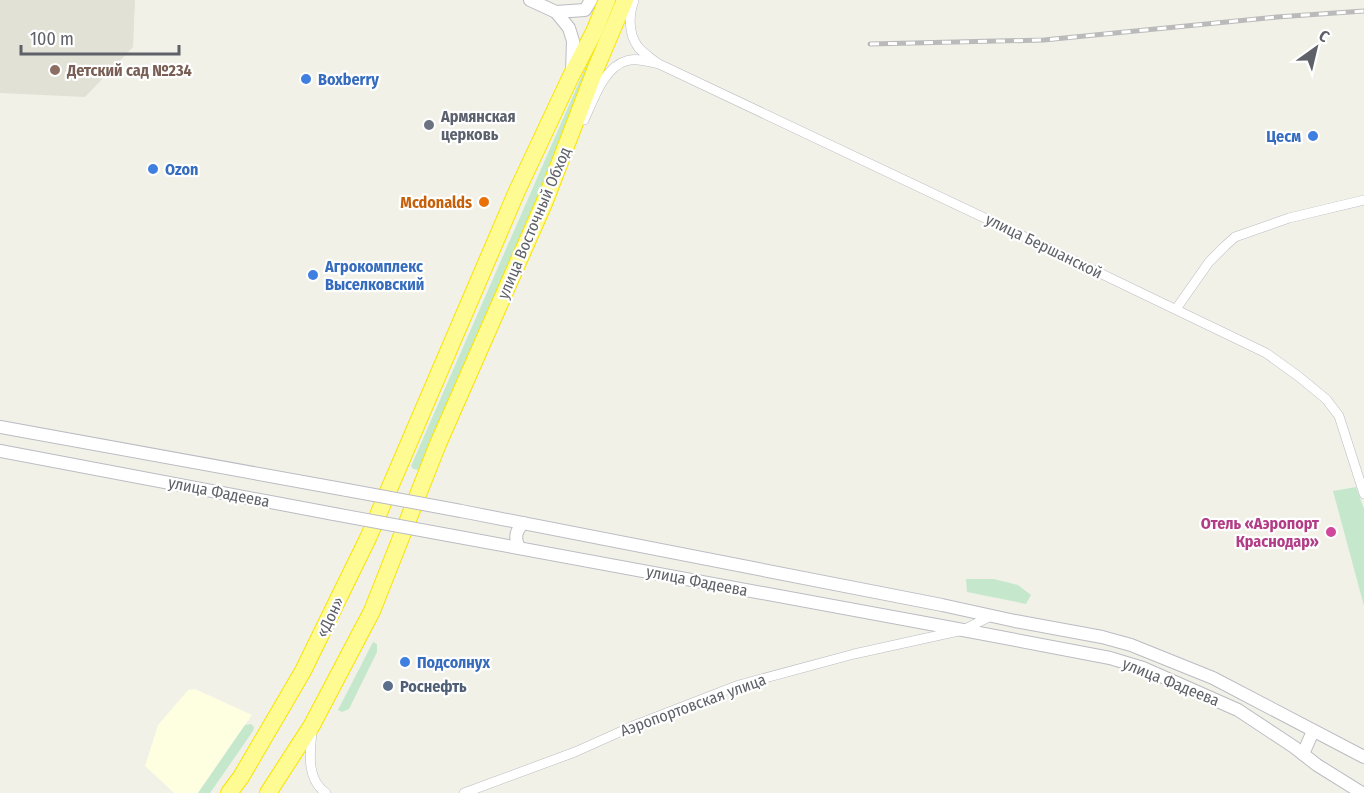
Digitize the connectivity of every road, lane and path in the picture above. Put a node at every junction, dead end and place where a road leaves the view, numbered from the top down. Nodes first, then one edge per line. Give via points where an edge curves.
1 (530, 0) edge
2 (591, 0) edge
3 (607, 0) edge
4 (625, 0) edge
5 (634, 0) edge
6 (556, 12) junction
7 (659, 64) junction
8 (571, 76) junction
9 (563, 156) junction
10 (1364, 200) edge
11 (1176, 309) junction
12 (0, 428) edge
13 (414, 432) joint
14 (438, 444) joint
15 (0, 451) edge
16 (1364, 494) edge
17 (523, 523) junction
18 (519, 548) junction
19 (991, 616) junction
20 (1015, 621) junction
21 (921, 622) junction
22 (1033, 625) junction
23 (963, 630) junction
24 (923, 640) junction
25 (1011, 640) junction
26 (1031, 643) junction
27 (312, 725) junction
28 (1313, 730) junction
29 (1303, 754) junction
30 (1364, 757) edge
31 (323, 792) edge
32 (229, 793) edge
33 (268, 793) edge
34 (464, 793) edge
35 (1362, 793) edge

1 - 6 main road
2 - 6 main road via 585,10
3 - 8 highway, улица Восточный Обход
4 - 9 highway, улица Восточный Обход
5 - 7 street, улица Бершанской via 630,13 632,34 639,47
6 - 8 main road via 573,41
7 - 9 street, улица Бершанской via 628,60 613,67
7 - 11 street, улица Бершанской
8 - 13 highway, улица Восточный Обход via 517,191
9 - 14 highway, улица Восточный Обход
10 - 11 street via 1289,218 1235,237 1209,262
11 - 16 street, улица Бершанской via 1266,353 1326,399 1339,416
12 - 17 main road, улица Фадеева, bridge
13 - 32 highway, «Дон» via 303,671
14 - 27 highway, «Дон» via 372,611
15 - 18 main road, улица Фадеева, bridge
17 - 18 main road via 516,534
17 - 19 main road, улица Фадеева
18 - 21 main road, улица Фадеева
19 - 20 main road, улица Фадеева
19 - 23 street, Аэропортовская улица
20 - 22 main road, улица Фадеева
20 - 25 main road via 1020,629
21 - 23 main road, улица Фадеева
21 - 24 street via 928,627
22 - 26 main road via 1027,637
22 - 28 main road, улица Фадеева via 1102,637 1171,660
23 - 24 street, Аэропортовская улица
23 - 25 main road, улица Фадеева
24 - 34 street, Аэропортовская улица via 739,685
25 - 26 main road, улица Фадеева
26 - 29 main road, улица Фадеева via 1143,668 1238,710
27 - 31 street via 310,769
27 - 33 highway, «Дон»
28 - 29 main road
28 - 30 main road, улица Фадеева
29 - 35 main road, улица Фадеева

